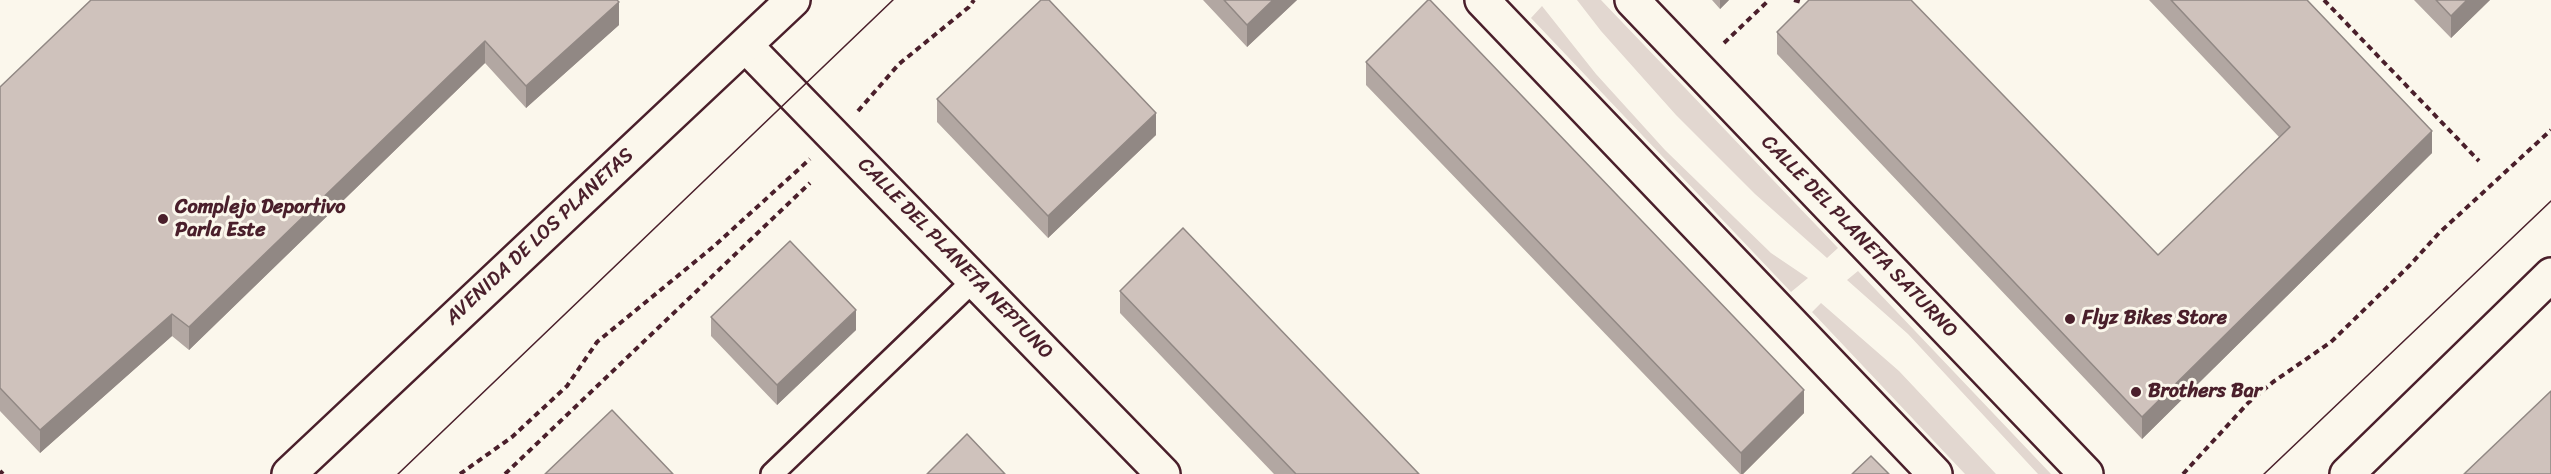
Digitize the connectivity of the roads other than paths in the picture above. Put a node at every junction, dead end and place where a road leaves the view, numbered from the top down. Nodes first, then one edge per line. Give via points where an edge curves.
1 (793, 0) edge
2 (1482, 0) edge
3 (1632, 0) edge
4 (746, 46) junction
5 (2551, 275) edge
6 (975, 279) junction
7 (289, 474) edge
8 (772, 474) edge
9 (1163, 474) edge
10 (1935, 474) edge
11 (2086, 474) edge
12 (2347, 474) edge

1 - 4 street, AVENIDA DE LOS PLANETAS
2 - 10 street
3 - 11 street, CALLE DEL PLANETA SATURNO
4 - 6 street, CALLE DEL PLANETA NEPTUNO
4 - 7 street, AVENIDA DE LOS PLANETAS
5 - 12 street
6 - 8 lane
6 - 9 street, CALLE DEL PLANETA NEPTUNO

